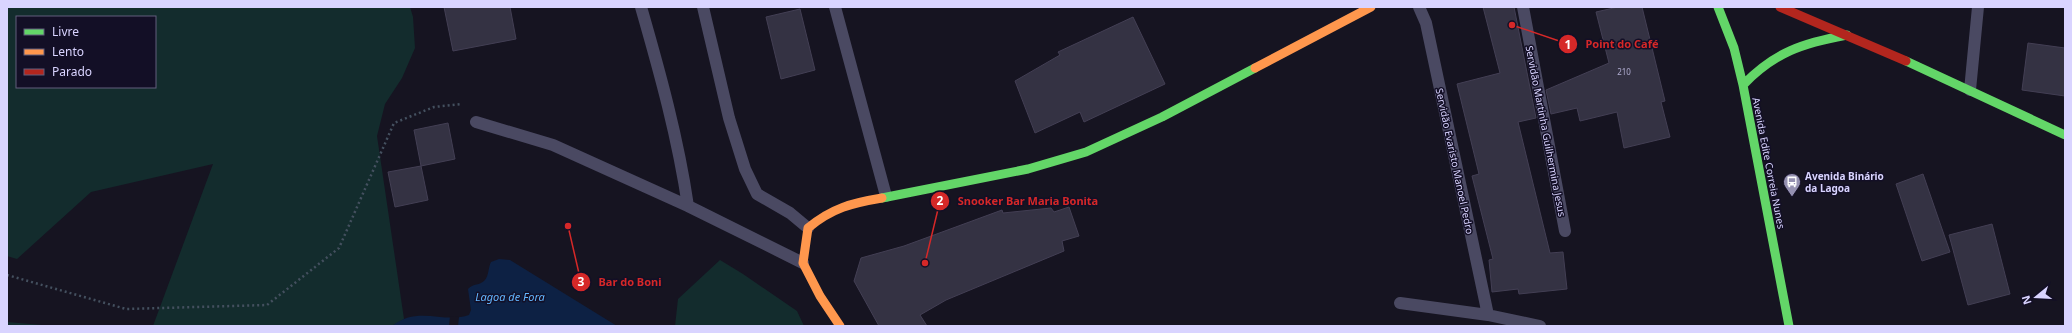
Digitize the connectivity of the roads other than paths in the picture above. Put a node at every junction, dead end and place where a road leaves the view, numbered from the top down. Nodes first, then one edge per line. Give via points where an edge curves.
1 (641, 7) edge
2 (703, 7) edge
3 (835, 7) edge
4 (1371, 7) edge
5 (1419, 7) edge
6 (1523, 7) edge
7 (1718, 7) edge
8 (1780, 7) edge
9 (1978, 7) edge
10 (1847, 35) junction
11 (1743, 86) junction
12 (1970, 90) junction
13 (476, 122) road end
14 (2065, 135) edge
15 (886, 196) junction
16 (688, 206) junction
17 (808, 228) junction
18 (1565, 231) dead end
19 (803, 263) junction
20 (1400, 303) dead end
21 (1488, 315) junction
22 (840, 326) edge
23 (1540, 326) edge
24 (1788, 326) edge

1 - 16 lane via 679,149
2 - 17 lane via 729,118 745,169 757,194 790,212
3 - 15 lane
4 - 15 main road via 1162,117 1086,152 1028,169
5 - 21 lane, Servidão Evaristo Manoel Pedro via 1426,23
6 - 18 lane, Servidão Martinha Guilhermina Jesus
7 - 11 main road, Avenida Edite Correia Nunes via 1734,48
8 - 10 main road
9 - 12 lane
10 - 11 main road via 1810,41 1784,52 1756,70
10 - 12 main road
11 - 24 main road, Avenida Edite Correia Nunes
12 - 14 main road
13 - 16 lane via 553,145
15 - 17 main road via 850,204 822,216
16 - 19 lane
17 - 19 main road
19 - 22 main road via 820,296
20 - 21 lane
21 - 23 lane

